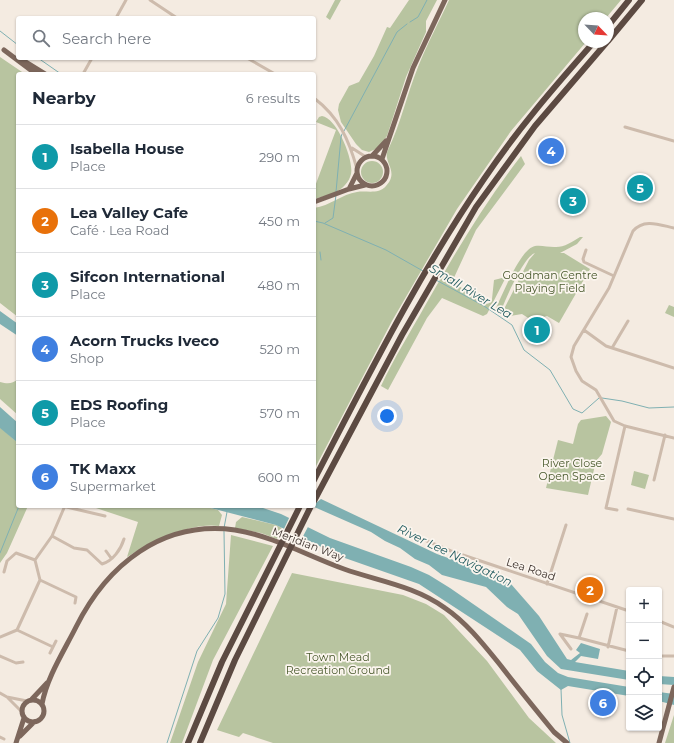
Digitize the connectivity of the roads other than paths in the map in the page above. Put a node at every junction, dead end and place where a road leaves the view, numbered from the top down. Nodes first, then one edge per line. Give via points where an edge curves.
1 (126, 0) edge
2 (150, 0) edge
3 (445, 0) edge
4 (629, 0) edge
5 (642, 0) edge
6 (117, 16) edge
7 (174, 16) edge
8 (614, 19) edge
9 (614, 35) edge
10 (589, 48) edge
11 (603, 48) edge
12 (2, 49) edge
13 (16, 57) edge
14 (16, 59) edge
15 (17, 60) edge
16 (21, 60) edge
17 (91, 60) edge
18 (250, 60) edge
19 (33, 72) edge
20 (42, 72) edge
21 (84, 72) edge
22 (272, 72) edge
23 (316, 100) edge
24 (626, 127) dead end
25 (392, 134) junction
26 (674, 141) edge
27 (352, 148) junction
28 (372, 156) junction
29 (366, 157) junction
30 (382, 159) junction
31 (357, 171) junction
32 (365, 185) junction
33 (349, 189) junction
34 (316, 201) edge
35 (674, 228) edge
36 (586, 250) dead end
37 (614, 276) junction
38 (628, 322) dead end
39 (584, 330) junction
40 (612, 348) junction
41 (674, 368) edge
42 (626, 426) junction
43 (665, 435) junction
44 (674, 438) edge
45 (316, 475) edge
46 (654, 480) dead end
47 (316, 497) edge
48 (63, 508) edge
49 (74, 508) edge
50 (299, 508) edge
51 (310, 508) edge
52 (628, 509) dead end
53 (617, 510) dead end
54 (105, 516) dead end
55 (674, 519) edge
56 (566, 525) dead end
57 (52, 536) junction
58 (124, 539) dead end
59 (427, 541) dead end
60 (106, 551) dead end
61 (111, 558) junction
62 (35, 560) junction
63 (4, 572) dead end
64 (40, 580) junction
65 (547, 584) junction
66 (75, 603) dead end
67 (617, 607) junction
68 (626, 610) edge
69 (587, 614) dead end
70 (662, 623) edge
71 (674, 627) edge
72 (17, 630) junction
73 (0, 637) edge
74 (579, 638) junction
75 (56, 641) dead end
76 (53, 647) junction
77 (608, 647) junction
78 (572, 649) dead end
79 (626, 650) edge
80 (50, 653) dead end
81 (0, 656) edge
82 (662, 656) edge
83 (674, 656) edge
84 (23, 662) dead end
85 (48, 681) junction
86 (673, 689) edge
87 (0, 694) edge
88 (7, 697) junction
89 (29, 700) junction
90 (42, 704) junction
91 (21, 711) junction
92 (24, 718) junction
93 (34, 722) junction
94 (0, 737) edge
95 (19, 737) junction
96 (4, 739) dead end
97 (16, 743) edge
98 (188, 743) edge
99 (200, 743) edge
100 (567, 743) edge
101 (659, 743) edge

1 - 6 street
2 - 7 street
3 - 25 main road via 413,68
4 - 8 highway
5 - 9 highway
10 - 45 highway via 508,145 473,195 423,278
11 - 47 highway via 548,109 472,213 439,268
12 - 13 main road
12 - 14 main road
15 - 19 main road
16 - 20 main road
17 - 21 street
18 - 22 street
23 - 27 street via 332,113
24 - 26 street
25 - 28 main road
25 - 30 main road
27 - 29 street
27 - 31 street
28 - 29 main road
28 - 30 main road
29 - 31 main road via 360,161
30 - 32 main road via 387,166 385,180 375,186
31 - 32 main road
31 - 33 main road
32 - 33 main road
33 - 34 main road
35 - 37 street via 655,223 638,226 633,231
36 - 37 street via 584,262
37 - 39 street
38 - 40 street
39 - 40 street
39 - 42 street via 573,349 572,362 582,381 598,393 614,421
40 - 41 street
42 - 43 street
42 - 53 street via 606,508
43 - 44 street
43 - 46 street
48 - 57 street
49 - 54 street
50 - 98 highway via 222,662
51 - 99 highway via 235,660
52 - 55 street
56 - 65 street
57 - 61 street via 74,548 87,550 100,563 105,563
57 - 62 street
58 - 61 street via 119,551
59 - 65 street, Lea Road
60 - 61 street
62 - 63 street via 16,553 7,561
62 - 64 street
64 - 66 street via 76,597
64 - 72 street
65 - 67 street, Lea Road
67 - 68 street, Lea Road
67 - 77 street
69 - 74 street
70 - 71 street
72 - 73 street
72 - 76 street
74 - 77 street
74 - 78 street via 560,634
75 - 76 street
76 - 80 street
77 - 79 street
81 - 84 street via 14,663
82 - 83 street
85 - 89 main road, Meridian Way
85 - 90 main road, Meridian Way
85 - 100 main road, Meridian Way via 87,605 117,568 135,554 184,532 236,530 263,537 346,570 414,591 436,602 465,624
86 - 101 main road
87 - 88 street
88 - 89 street
88 - 91 street
89 - 90 main road via 37,700
89 - 91 main road via 22,706
90 - 93 main road via 42,717
91 - 92 main road
92 - 93 main road
92 - 95 main road
93 - 95 main road
94 - 96 street
95 - 97 main road

